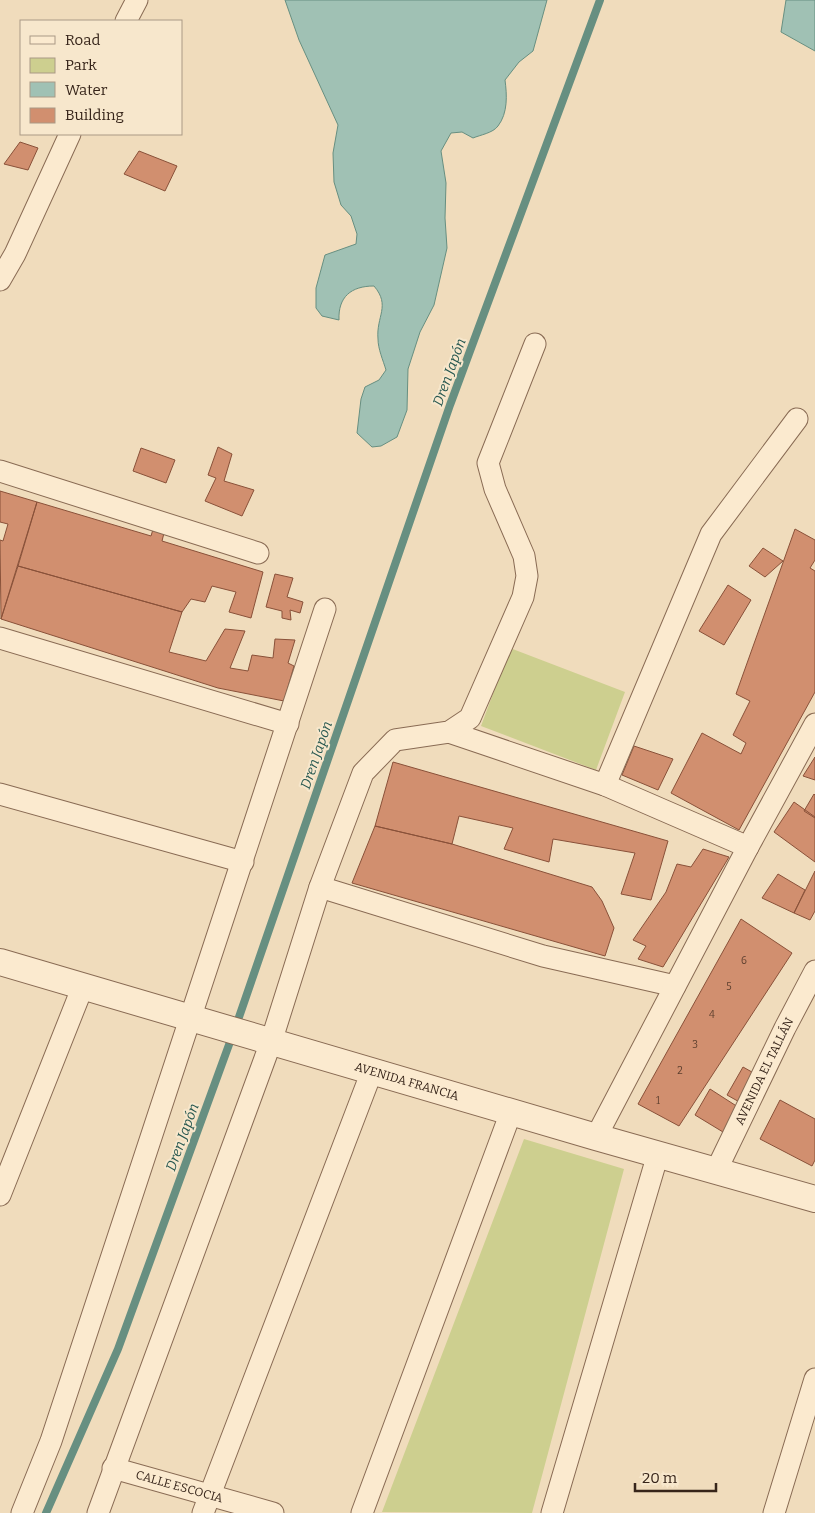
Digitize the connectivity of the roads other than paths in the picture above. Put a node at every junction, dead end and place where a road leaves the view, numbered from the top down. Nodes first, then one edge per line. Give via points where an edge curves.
1 (137, 0) edge
2 (127, 20) edge
3 (70, 135) edge
4 (0, 280) edge
5 (535, 344) dead end
6 (798, 419) dead end
7 (0, 471) edge
8 (258, 553) dead end
9 (325, 610) dead end
10 (0, 638) edge
11 (288, 724) junction
12 (815, 724) edge
13 (449, 732) junction
14 (605, 785) junction
15 (0, 794) edge
16 (748, 847) junction
17 (243, 862) junction
18 (320, 888) junction
19 (0, 962) edge
20 (815, 971) edge
21 (83, 986) junction
22 (675, 986) junction
23 (199, 1020) junction
24 (265, 1040) junction
25 (372, 1071) junction
26 (511, 1112) junction
27 (596, 1137) junction
28 (658, 1154) junction
29 (716, 1171) junction
30 (0, 1195) edge
31 (815, 1199) edge
32 (815, 1379) edge
33 (113, 1468) junction
34 (206, 1504) edge
35 (22, 1513) edge
36 (98, 1513) edge
37 (274, 1513) edge
38 (362, 1513) edge
39 (552, 1513) edge
40 (774, 1513) edge

1 - 2 street
3 - 4 street
5 - 13 street via 488,463 495,489 524,556 527,576 522,597 470,718
6 - 14 street via 711,534
7 - 8 street
9 - 11 street
10 - 11 street
11 - 17 street
12 - 16 street
13 - 14 street
13 - 18 street via 395,740 363,773
14 - 16 street
15 - 17 street
16 - 22 street
17 - 23 street
18 - 22 street via 543,956
18 - 24 street
19 - 21 street, AVENIDA FRANCIA
20 - 29 street, AVENIDA EL TALLÁN
21 - 23 street, AVENIDA FRANCIA
21 - 30 street
22 - 27 street
23 - 24 street, AVENIDA FRANCIA
23 - 35 street via 51,1441
24 - 25 street, AVENIDA FRANCIA
24 - 33 street
25 - 26 street, AVENIDA FRANCIA
25 - 34 street
26 - 27 street, AVENIDA FRANCIA
26 - 38 street
27 - 28 street, AVENIDA FRANCIA
28 - 29 street, AVENIDA FRANCIA
28 - 39 street
29 - 31 street, AVENIDA FRANCIA
32 - 40 street
33 - 34 street, CALLE ESCOCIA
33 - 36 street
34 - 37 street, CALLE ESCOCIA

